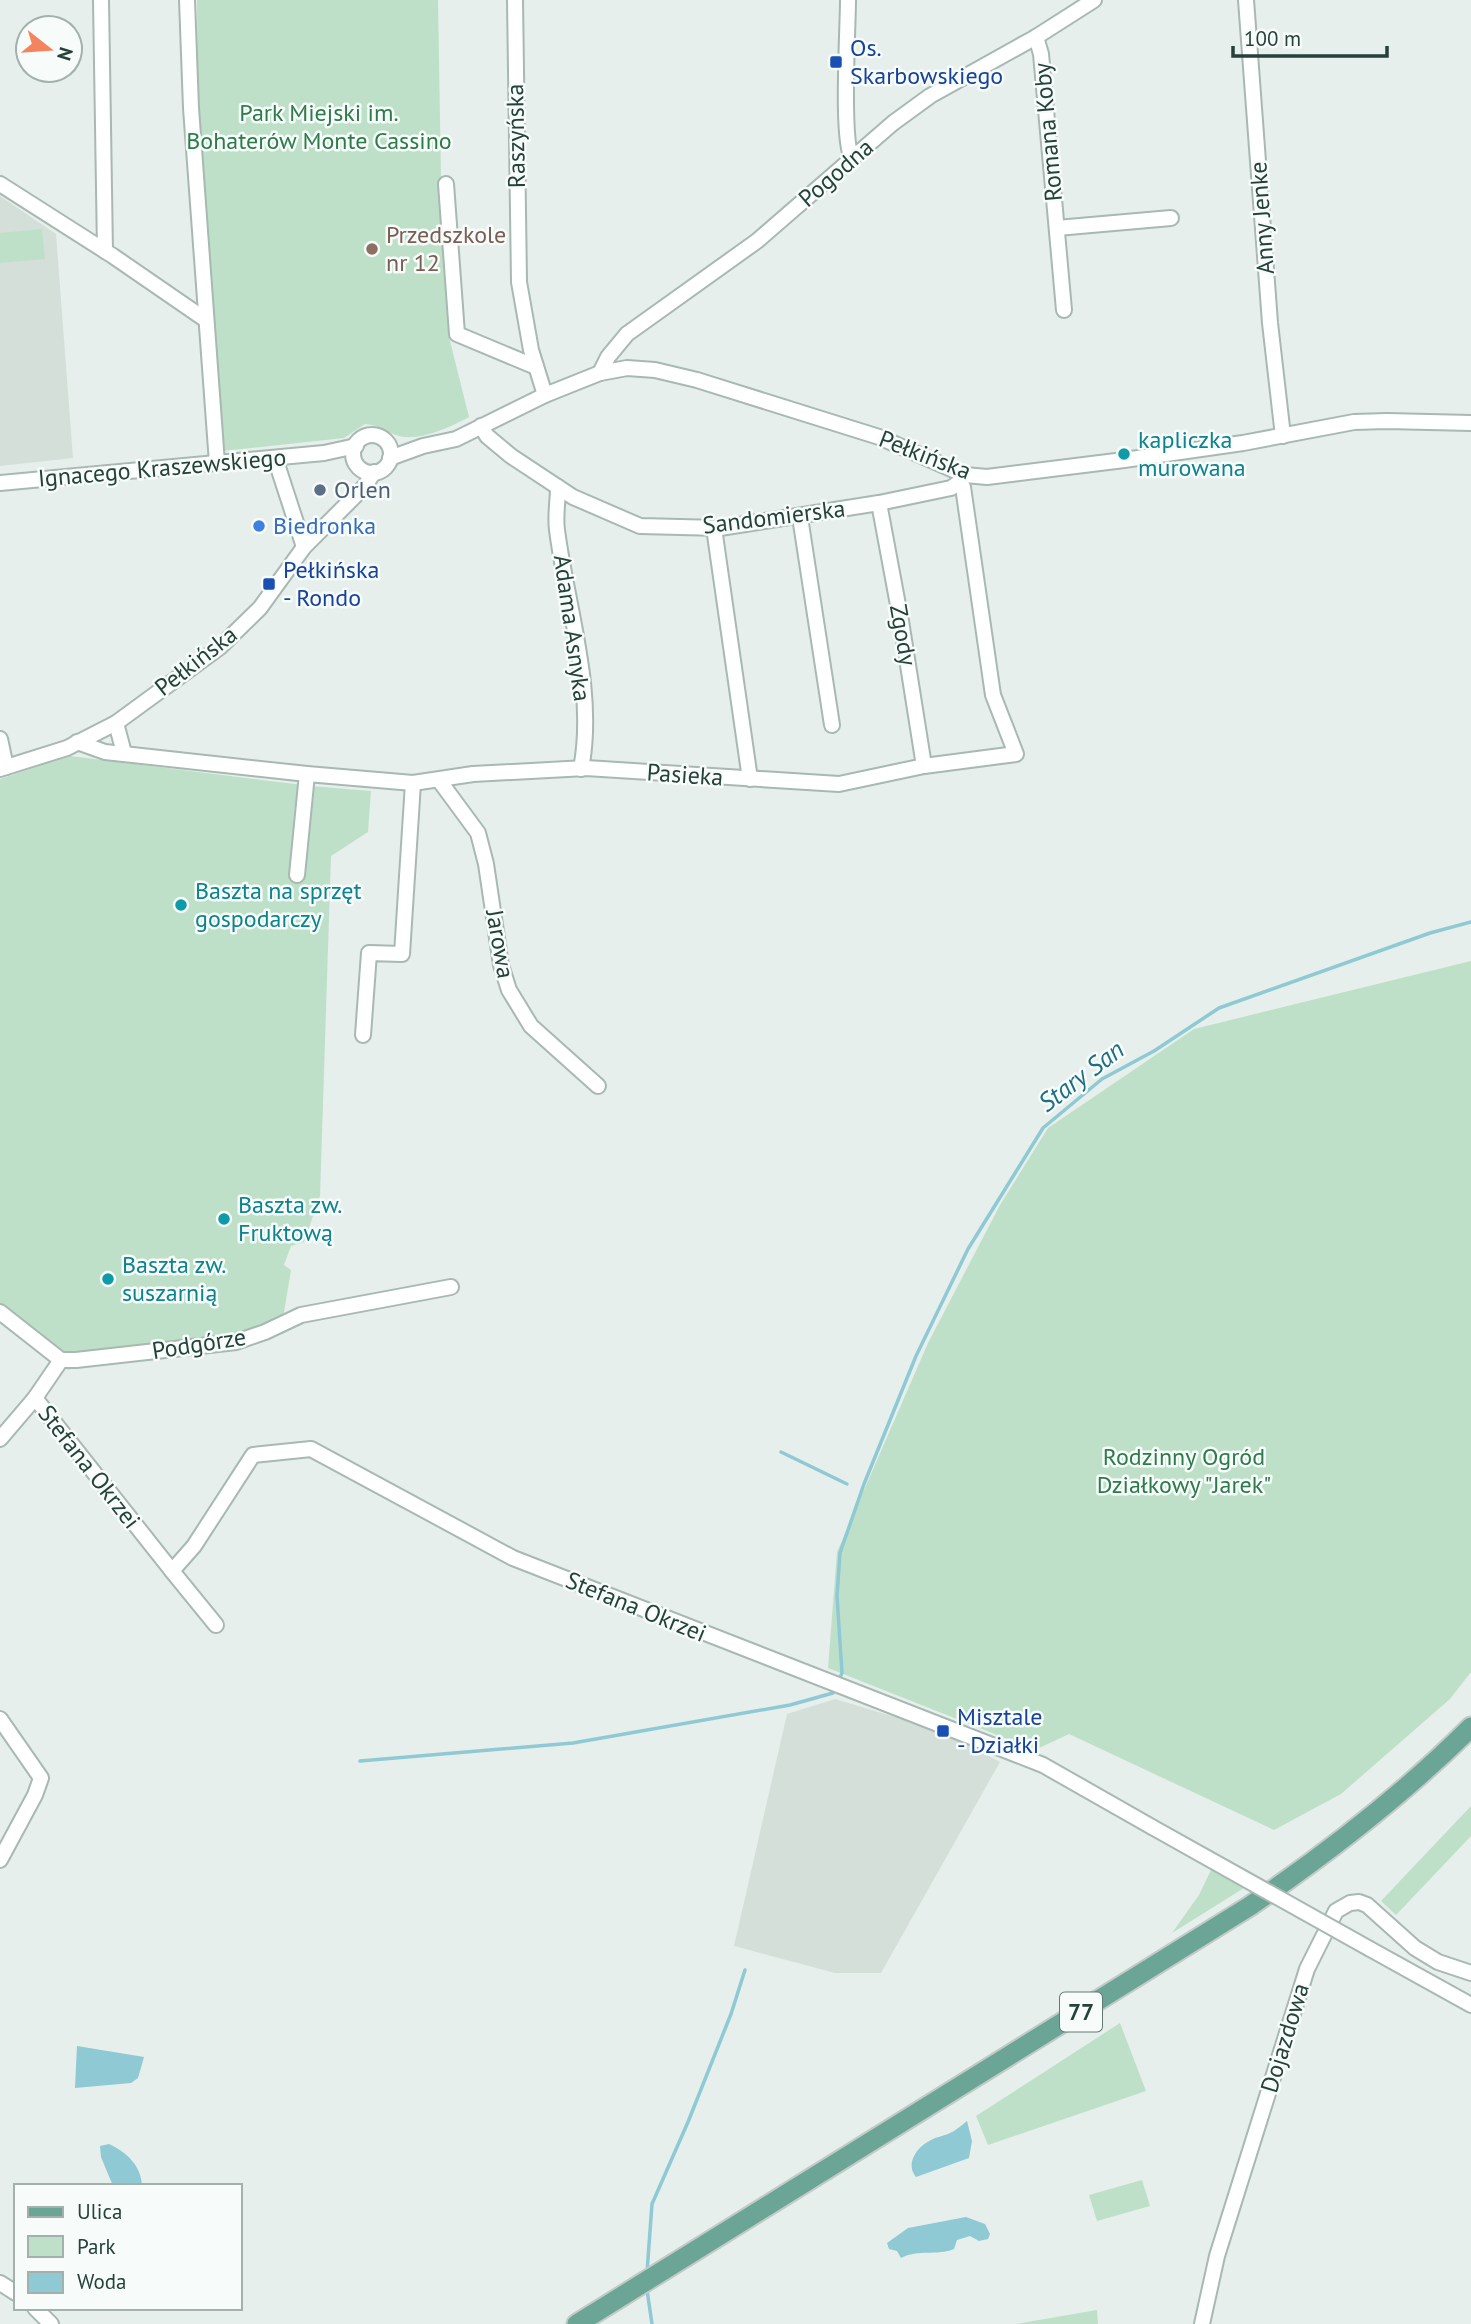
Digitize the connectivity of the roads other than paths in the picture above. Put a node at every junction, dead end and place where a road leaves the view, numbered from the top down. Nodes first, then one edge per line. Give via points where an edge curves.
1 (101, 0) edge
2 (187, 0) edge
3 (515, 0) edge
4 (848, 0) edge
5 (1094, 0) edge
6 (1246, 0) edge
7 (1036, 37) junction
8 (852, 158) junction
9 (0, 184) edge
10 (446, 184) dead end
11 (1171, 218) dead end
12 (1057, 228) junction
13 (104, 251) junction
14 (1065, 310) dead end
15 (206, 320) junction
16 (536, 367) junction
17 (600, 373) junction
18 (545, 395) junction
19 (1471, 424) edge
20 (481, 426) junction
21 (1283, 436) junction
22 (389, 451) junction
23 (275, 458) junction
24 (361, 461) junction
25 (217, 463) junction
26 (962, 479) junction
27 (0, 483) edge
28 (558, 487) junction
29 (879, 503) junction
30 (800, 517) junction
31 (714, 528) junction
32 (304, 547) junction
33 (116, 723) junction
34 (832, 724) dead end
35 (0, 739) edge
36 (77, 743) junction
37 (124, 754) junction
38 (924, 766) junction
39 (3, 768) edge
40 (581, 769) junction
41 (307, 774) junction
42 (750, 779) junction
43 (439, 780) junction
44 (413, 783) junction
45 (297, 875) dead end
46 (363, 1035) dead end
47 (598, 1086) dead end
48 (451, 1287) dead end
49 (0, 1312) edge
50 (61, 1360) junction
51 (35, 1398) junction
52 (0, 1439) edge
53 (172, 1571) junction
54 (216, 1625) dead end
55 (0, 1719) edge
56 (1471, 1727) edge
57 (0, 1860) edge
58 (1471, 1973) edge
59 (1471, 2005) edge
60 (37, 2310) edge
61 (51, 2324) edge
62 (577, 2324) edge
63 (1202, 2324) edge

1 - 13 street
2 - 15 street
3 - 16 street, Raszyńska via 519,282
4 - 8 street via 847,129
5 - 7 street, Pogodna
6 - 21 street, Anny Jenke
7 - 8 street, Pogodna via 930,96
7 - 12 street, Romana Koby
8 - 17 street, Pogodna via 757,242 628,334
9 - 13 street
10 - 16 street via 457,334
11 - 12 street, Romana Koby
12 - 14 street, Romana Koby
13 - 15 street
15 - 25 street
16 - 18 street, Raszyńska
17 - 18 street, Pełkińska
17 - 26 street, Pełkińska via 628,368 697,380 879,437
18 - 20 street, Pełkińska
19 - 21 street, Pełkińska via 1361,422
20 - 22 street, Pełkińska via 456,439
20 - 28 street, Sandomierska via 511,456
21 - 26 street, Pełkińska
22 - 24 street via 384,468
22 - 24 street via 381,437 371,435 361,439
23 - 24 street, Ignacego Kraszewskiego via 324,453
23 - 25 street, Ignacego Kraszewskiego
23 - 32 street
24 - 32 street, Pełkińska via 366,486
25 - 27 street, Ignacego Kraszewskiego
26 - 29 street, Sandomierska via 951,488
26 - 38 street, Pasieka via 993,695 1016,754
28 - 31 street, Sandomierska via 640,526
28 - 40 street, Adama Asnyka via 556,527 578,649 585,719
29 - 30 street, Sandomierska
29 - 38 street, Zgody
30 - 31 street, Sandomierska
30 - 34 street
31 - 42 street
32 - 33 street, Pełkińska via 260,608 220,647
33 - 36 street, Pełkińska
33 - 37 street
35 - 39 street
36 - 37 street, Pasieka
36 - 39 street, Pełkińska
37 - 41 street, Pasieka
38 - 42 street, Pasieka via 839,784
40 - 42 street, Pasieka
40 - 43 street, Pasieka
41 - 44 street, Pasieka
41 - 45 street
43 - 44 street, Pasieka
43 - 47 street, Jarowa via 478,833 509,990 531,1026
44 - 46 street via 402,954 369,953
48 - 50 street, Podgórze via 301,1315 236,1342
49 - 50 street
50 - 51 street, Stefana Okrzei
51 - 52 street
51 - 53 street, Stefana Okrzei
53 - 54 street, Stefana Okrzei
53 - 59 street, Stefana Okrzei, bridge via 194,1546 253,1455 311,1450 513,1558 1043,1765
55 - 57 street via 41,1778
56 - 62 main road, 77 via 1386,1806 1261,1899
58 - 63 street, Dojazdowa via 1415,1948 1367,1905 1350,1903 1336,1911 1307,1969 1217,2256
60 - 61 street

